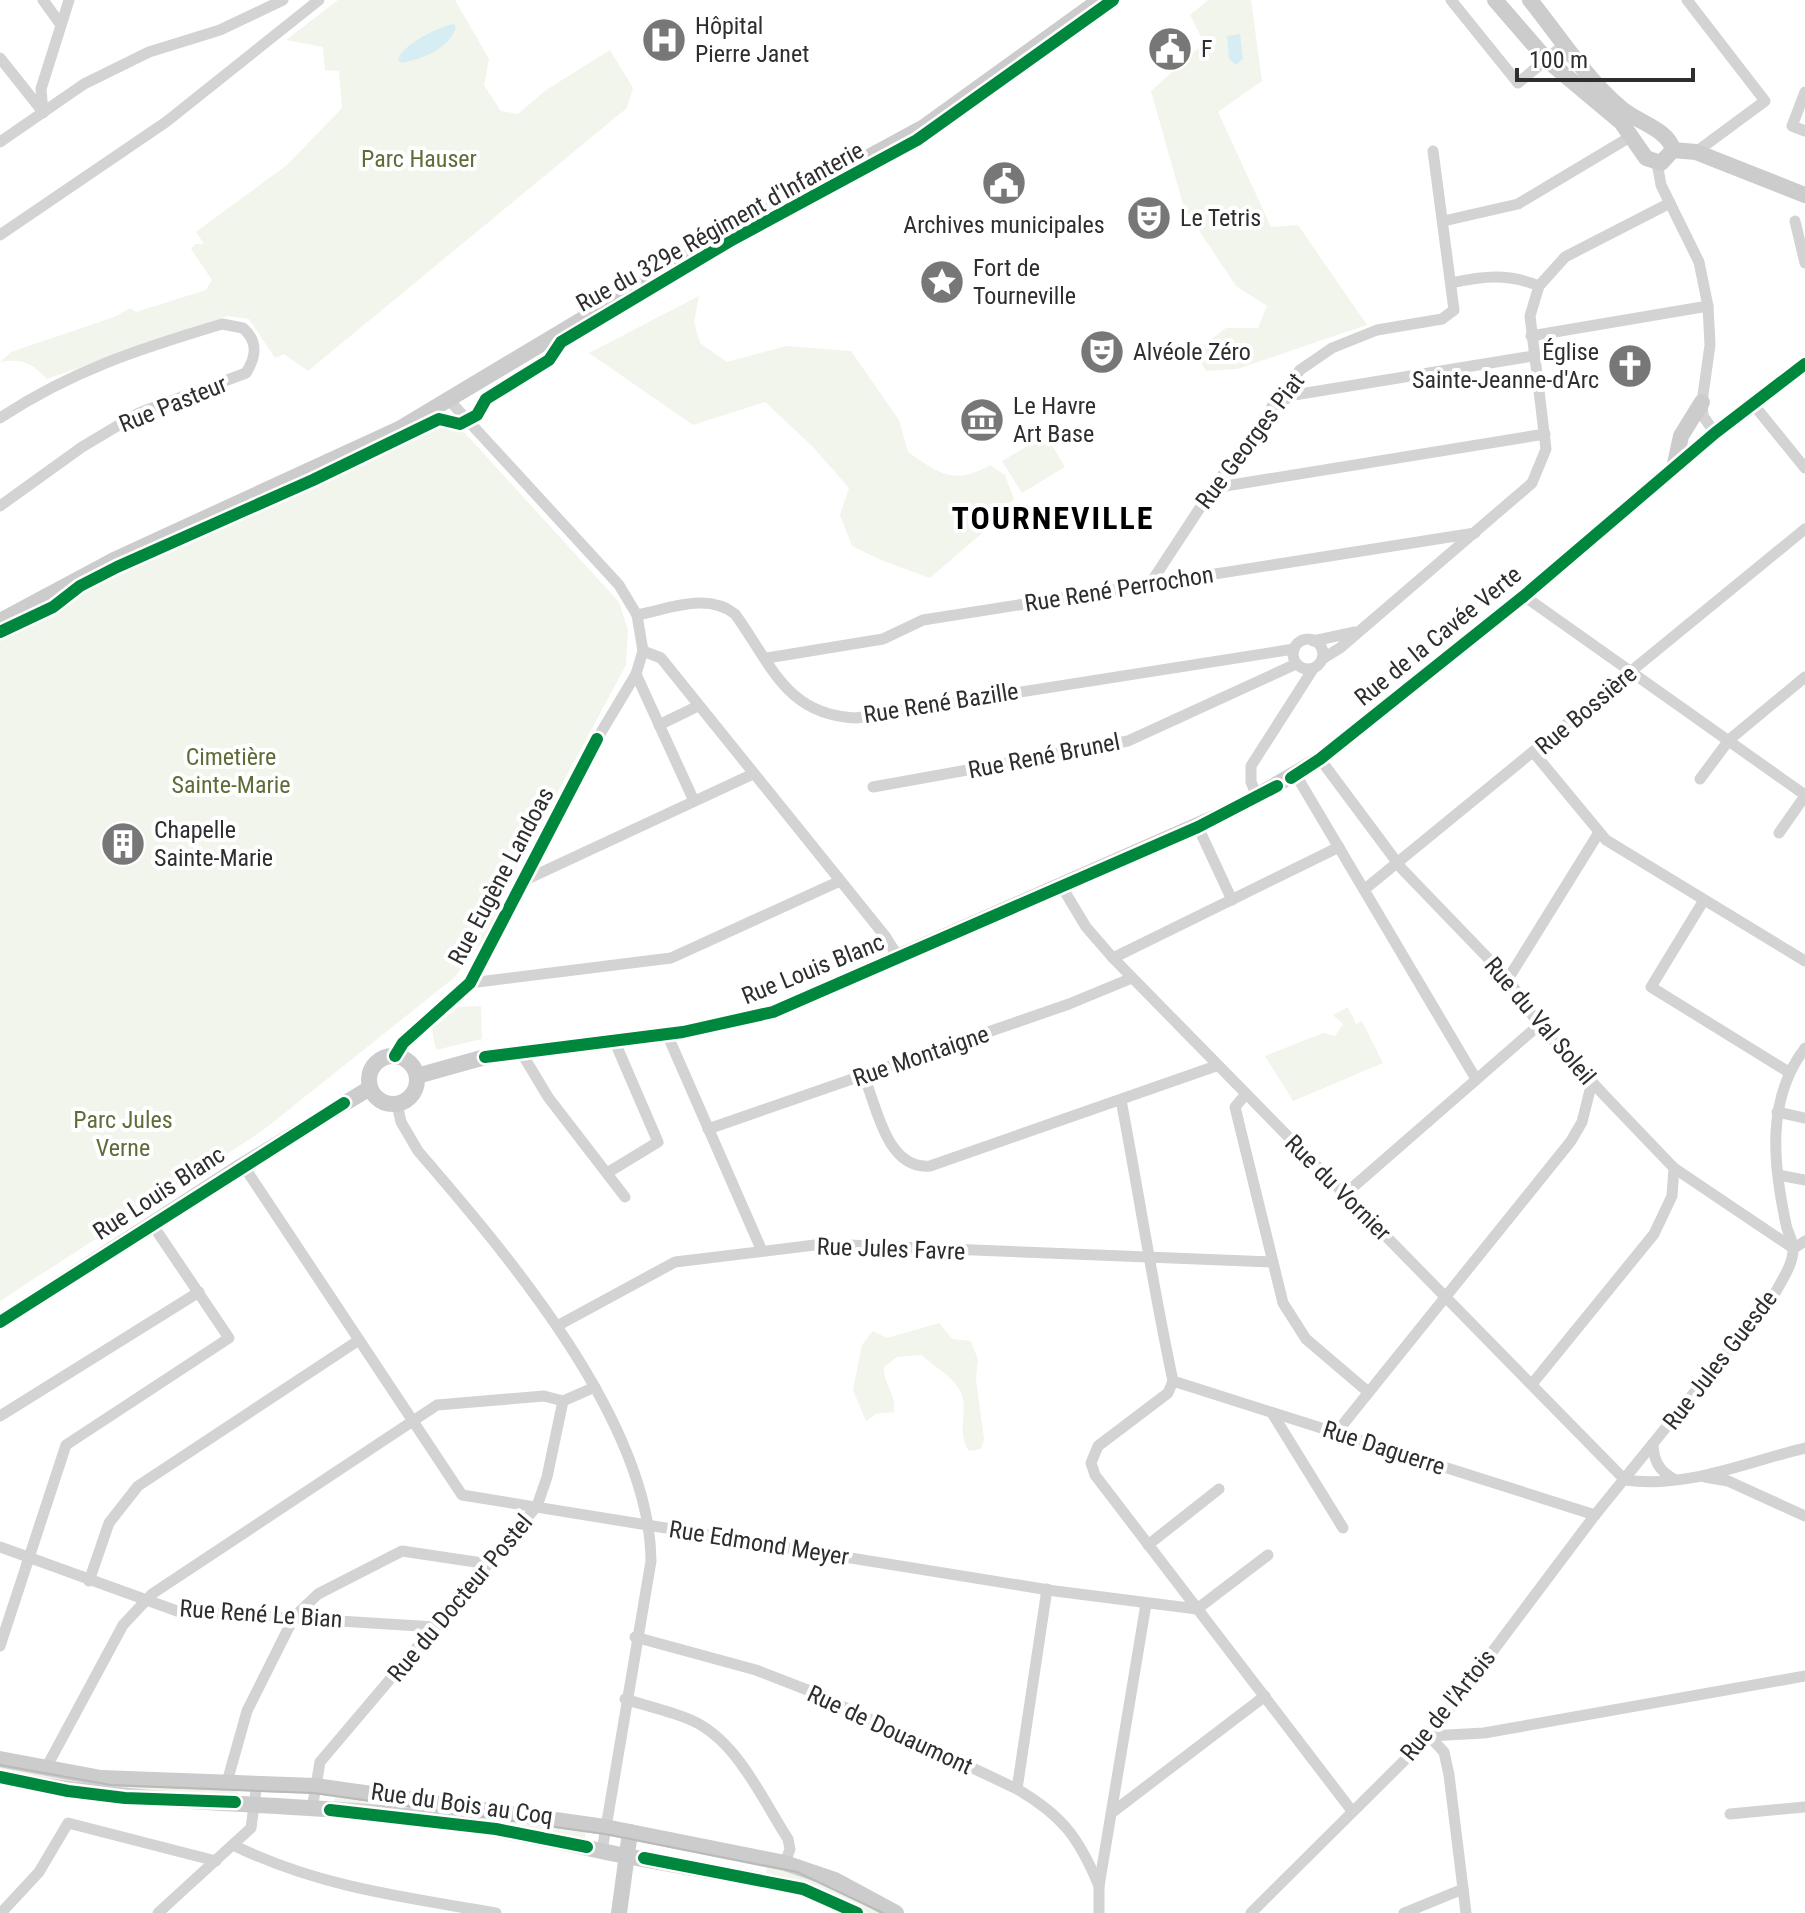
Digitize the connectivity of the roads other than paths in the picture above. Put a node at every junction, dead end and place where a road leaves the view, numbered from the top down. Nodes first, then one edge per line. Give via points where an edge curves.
1 (43, 0) edge
2 (69, 0) edge
3 (283, 0) edge
4 (319, 0) edge
5 (1100, 0) edge
6 (1451, 0) edge
7 (1495, 0) edge
8 (1530, 0) edge
9 (1687, 0) edge
10 (270, 3) edge
11 (61, 25) junction
12 (1565, 44) junction
13 (0, 58) edge
14 (1547, 60) junction
15 (1805, 92) edge
16 (43, 113) junction
17 (1632, 131) junction
18 (1805, 131) edge
19 (0, 142) edge
20 (1673, 150) junction
21 (1433, 151) dead end
22 (1696, 152) junction
23 (1657, 163) junction
24 (1805, 195) edge
25 (1670, 203) junction
26 (1448, 220) dead end
27 (1795, 221) dead end
28 (0, 235) edge
29 (1805, 263) edge
30 (1451, 283) junction
31 (1539, 286) junction
32 (1708, 306) junction
33 (1531, 336) junction
34 (1533, 356) junction
35 (1805, 364) edge
36 (449, 400) junction
37 (1702, 402) junction
38 (1753, 404) junction
39 (1270, 407) junction
40 (0, 418) edge
41 (1715, 433) junction
42 (1545, 434) junction
43 (1674, 468) junction
44 (1805, 468) edge
45 (1213, 488) junction
46 (0, 506) edge
47 (1805, 529) edge
48 (1475, 533) junction
49 (1150, 584) junction
50 (1524, 596) junction
51 (637, 615) junction
52 (0, 621) edge
53 (1356, 632) junction
54 (1313, 641) junction
55 (1294, 649) junction
56 (643, 651) junction
57 (767, 658) junction
58 (1322, 659) junction
59 (1296, 664) junction
60 (1313, 669) junction
61 (1631, 672) junction
62 (636, 674) junction
63 (1805, 677) edge
64 (698, 706) junction
65 (659, 725) junction
66 (1729, 740) junction
67 (1534, 753) junction
68 (1320, 759) junction
69 (753, 774) junction
70 (1296, 775) junction
71 (1700, 779) dead end
72 (873, 787) dead end
73 (1257, 796) junction
74 (1805, 796) edge
75 (694, 801) junction
76 (1198, 827) junction
77 (1779, 833) dead end
78 (1598, 834) junction
79 (1339, 847) junction
80 (1398, 863) junction
81 (523, 881) junction
82 (840, 881) junction
83 (1062, 887) junction
84 (1365, 889) junction
85 (1232, 900) junction
86 (1704, 900) junction
87 (899, 958) junction
88 (1113, 958) junction
89 (1805, 961) edge
90 (1132, 978) junction
91 (1508, 979) junction
92 (470, 983) junction
93 (1539, 1025) junction
94 (667, 1034) junction
95 (614, 1040) junction
96 (1805, 1048) edge
97 (521, 1052) junction
98 (395, 1056) junction
99 (1216, 1066) junction
100 (1787, 1071) junction
101 (417, 1076) junction
102 (864, 1076) junction
103 (1476, 1079) junction
104 (1592, 1082) junction
105 (370, 1088) junction
106 (1246, 1094) junction
107 (1121, 1100) junction
108 (397, 1104) junction
109 (1777, 1112) junction
110 (1805, 1118) edge
111 (708, 1129) junction
112 (243, 1165) junction
113 (1674, 1168) junction
114 (607, 1173) junction
115 (1778, 1175) junction
116 (1805, 1180) edge
117 (1345, 1194) junction
118 (625, 1197) dead end
119 (152, 1224) junction
120 (1805, 1241) edge
121 (1793, 1249) junction
122 (762, 1251) junction
123 (1147, 1259) junction
124 (1272, 1262) junction
125 (199, 1292) junction
126 (1444, 1296) junction
127 (0, 1322) edge
128 (557, 1326) junction
129 (359, 1340) junction
130 (1173, 1381) junction
131 (1532, 1384) junction
132 (595, 1387) junction
133 (1367, 1391) junction
134 (563, 1401) junction
135 (1272, 1413) junction
136 (0, 1416) edge
137 (414, 1421) junction
138 (1336, 1433) junction
139 (1653, 1445) junction
140 (1805, 1448) edge
141 (1757, 1462) junction
142 (1702, 1477) junction
143 (1625, 1480) junction
144 (1676, 1480) junction
145 (1744, 1488) junction
146 (1219, 1489) dead end
147 (537, 1506) junction
148 (1595, 1515) junction
149 (1805, 1516) edge
150 (649, 1526) junction
151 (1343, 1528) dead end
152 (1148, 1545) junction
153 (0, 1547) edge
154 (1268, 1555) dead end
155 (29, 1558) junction
156 (489, 1564) junction
157 (89, 1581) junction
158 (1047, 1589) junction
159 (144, 1601) junction
160 (1146, 1604) junction
161 (1197, 1609) junction
162 (294, 1617) junction
163 (436, 1627) junction
164 (635, 1637) junction
165 (0, 1646) edge
166 (1805, 1676) edge
167 (1265, 1696) junction
168 (625, 1699) junction
169 (1429, 1736) junction
170 (0, 1759) edge
171 (46, 1768) junction
172 (0, 1777) edge
173 (227, 1782) junction
174 (257, 1783) junction
175 (315, 1786) junction
176 (1017, 1789) junction
177 (256, 1804) junction
178 (1805, 1807) edge
179 (312, 1809) junction
180 (1114, 1811) junction
181 (1352, 1811) junction
182 (1730, 1814) dead end
183 (605, 1827) junction
184 (630, 1832) junction
185 (233, 1845) junction
186 (602, 1851) junction
187 (627, 1855) junction
188 (216, 1861) junction
189 (785, 1863) junction
190 (1099, 1886) junction
191 (1463, 1889) junction
192 (1, 1913) edge
193 (158, 1913) edge
194 (496, 1913) edge
195 (619, 1913) edge
196 (857, 1913) edge
197 (896, 1913) edge
198 (1099, 1913) edge
199 (1251, 1913) edge
200 (1404, 1913) edge
201 (1466, 1913) edge

1 - 11 street
2 - 11 street
3 - 10 street
4 - 28 street via 166,122
5 - 36 street, Rue du 329e Régiment d'Infanterie via 924,127 710,243
6 - 14 street via 1518,83
7 - 14 street
8 - 12 street
9 - 22 street via 1765,101
10 - 16 street via 220,30 149,52 84,84
11 - 16 street via 41,89
12 - 14 street
12 - 17 street
13 - 16 street
14 - 17 street
15 - 18 street via 1792,126
16 - 19 street
17 - 20 street via 1664,135
17 - 23 street via 1646,158
17 - 26 street via 1518,204
20 - 22 street
20 - 23 street
21 - 30 street, Rue Georges Piat
22 - 24 street
23 - 25 street
25 - 31 street via 1565,257
25 - 32 street via 1699,262
27 - 29 street
30 - 31 street via 1510,276
30 - 39 street, Rue Georges Piat via 1455,304 1449,315 1377,330 1332,348 1290,379
31 - 33 street via 1530,316
32 - 33 street
32 - 37 street via 1710,345
33 - 34 street
34 - 39 street via 1294,395
34 - 42 street
35 - 38 street, Rue de la Cavée Verte
36 - 51 street, Rue Eugène Landoas via 619,585
36 - 52 street, Rue du 329e Régiment d'Infanterie via 323,465 114,560
37 - 41 street via 1703,416
37 - 43 street via 1681,436
38 - 41 street, Rue de la Cavée Verte
38 - 44 street
39 - 45 street, Rue Georges Piat
40 - 46 street, Rue Pasteur via 86,368 222,324 243,328 254,344 246,373 139,413
41 - 43 street, Rue de la Cavée Verte
42 - 45 street
42 - 48 street via 1544,458 1532,483
43 - 50 street, Rue de la Cavée Verte
45 - 49 street, Rue Georges Piat
47 - 61 street, Rue Bossière
48 - 49 street, Rue René Perrochon
48 - 53 street
49 - 57 street, Rue René Perrochon via 923,620 883,639
50 - 61 street
50 - 68 street, Rue de la Cavée Verte
51 - 56 street, Rue Eugène Landoas
51 - 57 street, Rue René Bazille via 714,602 735,614
53 - 54 street
53 - 58 street
54 - 55 street via 1304,640
54 - 58 street via 1320,646
55 - 57 street, Rue René Bazille via 856,718 804,706
55 - 59 street
56 - 62 street, Rue Eugène Landoas
56 - 64 street via 661,658
58 - 60 street
59 - 60 street
59 - 72 street, Rue René Brunel via 1128,741
60 - 73 street via 1251,766
61 - 66 street
61 - 67 street, Rue Bossière
62 - 65 street
62 - 81 street, Rue Eugène Landoas
63 - 66 street
64 - 65 street
64 - 69 street
65 - 75 street
66 - 71 street
66 - 74 street
67 - 78 street
67 - 80 street, Rue Bossière
68 - 70 street, Rue de la Cavée Verte
68 - 80 street, Rue du Val Soleil
69 - 75 street
69 - 82 street
70 - 73 street, Rue de la Cavée Verte
70 - 79 street
73 - 76 street, Rue de la Cavée Verte
74 - 77 street
75 - 81 street
76 - 83 street, Rue de la Cavée Verte
76 - 85 street
78 - 86 street
78 - 91 street
79 - 84 street
79 - 85 street
80 - 84 street, Rue Bossière
80 - 91 street, Rue du Val Soleil
81 - 92 street, Rue Eugène Landoas
82 - 87 street
82 - 92 street via 671,958
83 - 87 street, Rue Louis Blanc
83 - 88 street, Rue du Vornier
84 - 103 street
85 - 88 street
86 - 89 street
86 - 100 street via 1651,987
87 - 94 street, Rue Louis Blanc via 773,1012
88 - 90 street, Rue du Vornier
90 - 99 street, Rue du Vornier
90 - 102 street, Rue Montaigne
91 - 93 street, Rue du Val Soleil
92 - 98 street, Rue Eugène Landoas
93 - 103 street
93 - 104 street, Rue du Val Soleil
94 - 95 street, Rue Louis Blanc
94 - 111 street
95 - 97 street, Rue Louis Blanc
95 - 114 street via 658,1142
96 - 100 street
97 - 101 street, Rue Louis Blanc
97 - 114 street via 548,1097
98 - 101 street via 412,1064
98 - 105 street via 376,1063
99 - 106 street, Rue du Vornier
99 - 107 street
100 - 109 street
101 - 108 street via 411,1097
102 - 107 street via 893,1149 918,1167
102 - 111 street, Rue Montaigne
103 - 117 street
104 - 113 street, Rue du Val Soleil
104 - 126 street via 1571,1141
105 - 108 street via 381,1101
105 - 112 street, Rue Louis Blanc
106 - 117 street, Rue du Vornier
106 - 124 street via 1235,1107
107 - 123 street via 1147,1232
108 - 128 street via 418,1151
109 - 110 street
109 - 115 street
111 - 122 street
112 - 119 street, Rue Louis Blanc
112 - 129 street, Rue Edmond Meyer
113 - 121 street, Rue du Val Soleil
113 - 131 street via 1672,1196 1654,1234
114 - 118 street
115 - 116 street
115 - 121 street
117 - 126 street, Rue du Vornier
119 - 125 street
119 - 127 street, Rue Louis Blanc
120 - 121 street
121 - 139 street, Rue Jules Guesde via 1775,1293
122 - 123 street, Rue Jules Favre via 823,1244
122 - 128 street, Rue Jules Favre via 675,1262
123 - 124 street, Rue Jules Favre
123 - 130 street
124 - 133 street via 1293,1323
125 - 136 street
125 - 155 street via 229,1338 66,1445
126 - 131 street, Rue du Vornier
126 - 133 street
128 - 132 street
129 - 137 street, Rue Edmond Meyer
129 - 157 street via 138,1486 109,1523
130 - 135 street, Rue Daguerre
130 - 152 street via 1168,1393 1098,1446 1091,1463
131 - 143 street, Rue du Vornier
132 - 134 street
132 - 150 street
133 - 138 street
134 - 137 street via 544,1396 437,1405
134 - 147 street, Rue du Docteur Postel
135 - 138 street, Rue Daguerre
135 - 151 street
137 - 147 street, Rue Edmond Meyer via 462,1495
137 - 159 street
138 - 148 street, Rue Daguerre
139 - 143 street, Rue Jules Guesde
139 - 144 street via 1657,1464
140 - 141 street
141 - 142 street
141 - 145 street via 1748,1471
142 - 144 street
142 - 145 street
143 - 144 street
143 - 148 street, Rue de l'Artois
145 - 149 street
146 - 152 street
147 - 150 street, Rue Edmond Meyer
147 - 156 street, Rue du Docteur Postel
148 - 169 street, Rue de l'Artois
150 - 158 street, Rue Edmond Meyer
150 - 164 street via 651,1561
152 - 161 street
153 - 155 street, Rue René Le Bian
154 - 161 street
155 - 157 street, Rue René Le Bian
155 - 165 street
156 - 162 street via 402,1551 318,1594
156 - 163 street, Rue du Docteur Postel
157 - 159 street, Rue René Le Bian
158 - 160 street, Rue Edmond Meyer
158 - 176 street
159 - 162 street, Rue René Le Bian via 177,1611
159 - 171 street via 123,1625
160 - 161 street, Rue Edmond Meyer
160 - 180 street
161 - 167 street
162 - 163 street, Rue René Le Bian
162 - 173 street via 247,1711
163 - 175 street, Rue du Docteur Postel via 320,1762
164 - 168 street
164 - 176 street, Rue de Douaumont via 756,1670
166 - 169 street via 1484,1733
167 - 180 street
167 - 181 street
168 - 183 street
168 - 189 street via 713,1732 732,1752 788,1839
169 - 181 street, Rue de l'Artois
169 - 191 street via 1444,1752
170 - 171 street, Rue du Bois au Coq
171 - 173 street, Rue du Bois au Coq via 131,1781
172 - 177 street, Rue du Bois au Coq via 125,1798
173 - 174 street, Rue du Bois au Coq
174 - 175 street, Rue du Bois au Coq
174 - 177 street
175 - 179 street, Rue du Docteur Postel
175 - 183 street, Rue du Bois au Coq
176 - 190 street, Rue de Douaumont via 1069,1828
177 - 179 street, Rue du Bois au Coq
177 - 185 street via 251,1828
178 - 182 street
179 - 186 street, Rue du Bois au Coq via 496,1829
180 - 190 street
181 - 199 street, Rue de l'Artois
183 - 184 street, Rue du Bois au Coq
183 - 186 street
184 - 187 street
184 - 189 street, Rue du Bois au Coq
185 - 188 street
185 - 194 street via 280,1868 346,1887
186 - 187 street, Rue du Bois au Coq
187 - 195 street
187 - 196 street, Rue du Bois au Coq via 803,1889
188 - 192 street via 68,1823 39,1872
188 - 193 street
189 - 197 street, Rue du Bois au Coq via 835,1880
190 - 198 street
191 - 200 street
191 - 201 street

